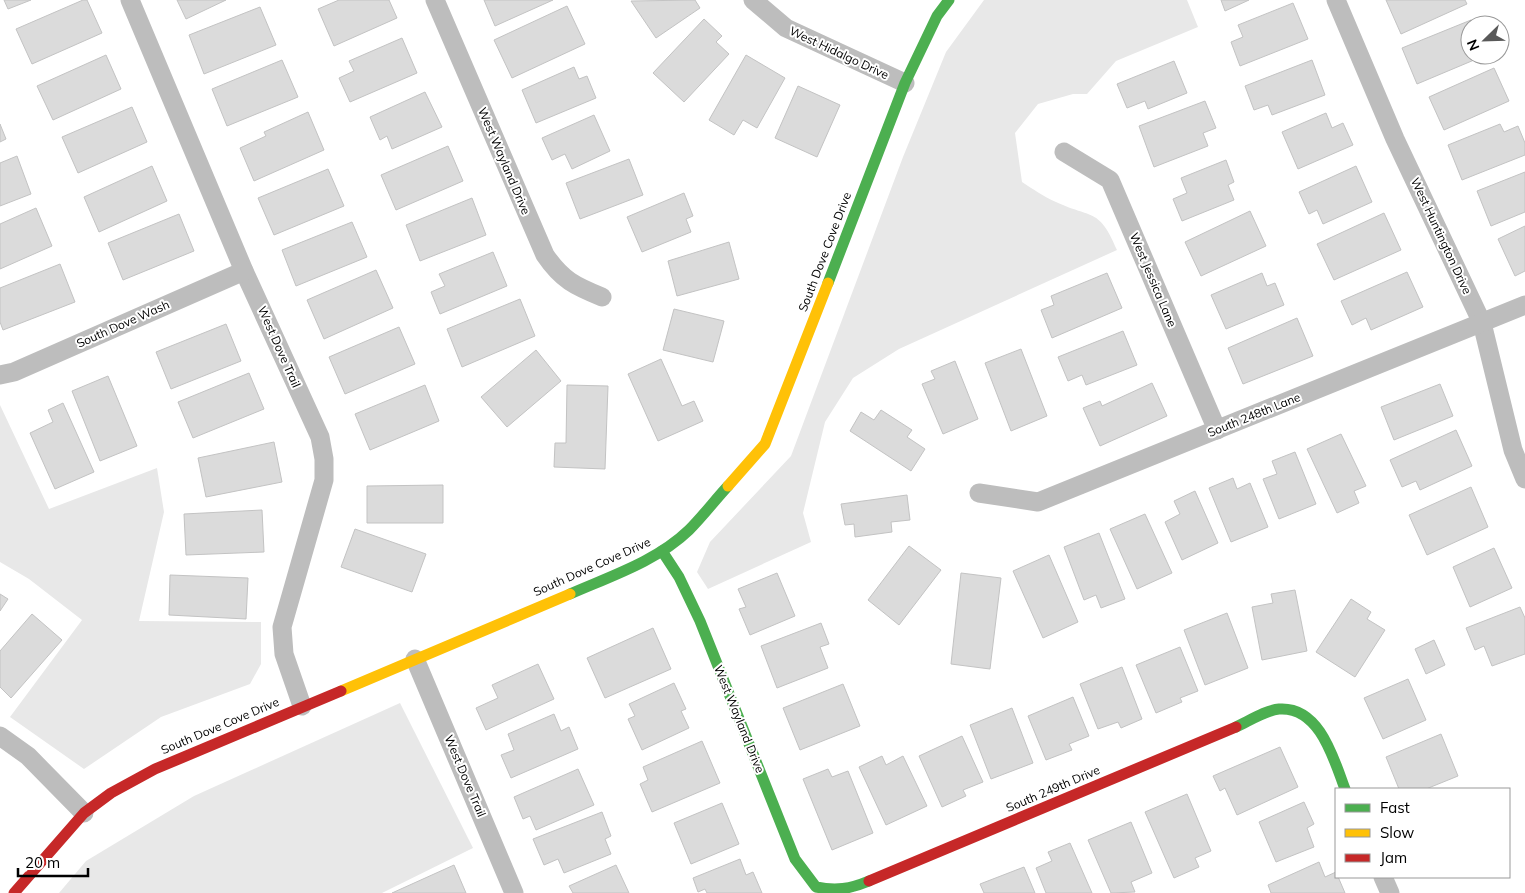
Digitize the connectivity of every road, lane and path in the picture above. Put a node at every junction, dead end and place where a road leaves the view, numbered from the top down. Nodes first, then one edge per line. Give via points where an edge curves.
1 (130, 0) edge
2 (435, 0) edge
3 (753, 0) edge
4 (949, 0) edge
5 (1336, 0) edge
6 (905, 83) junction
7 (1064, 152) dead end
8 (244, 271) junction
9 (602, 297) dead end
10 (1525, 305) edge
11 (1482, 323) junction
12 (0, 375) edge
13 (1217, 430) junction
14 (1525, 479) edge
15 (979, 493) dead end
16 (662, 551) junction
17 (415, 659) junction
18 (302, 706) junction
19 (0, 736) edge
20 (1346, 788) edge
21 (84, 813) junction
22 (1383, 878) edge
23 (816, 887) joint
24 (14, 893) edge
25 (514, 893) edge
26 (1390, 893) edge

1 - 8 street, West Dove Trail
2 - 9 street, West Wayland Drive via 545,255 556,272 572,284
3 - 6 street, West Hidalgo Drive via 786,28
4 - 6 street, South Dove Cove Drive via 937,16
5 - 11 street, West Huntington Drive via 1395,139
6 - 16 street, South Dove Cove Drive via 765,444 689,530
7 - 13 street, West Jessica Lane via 1110,180
8 - 12 street, South Dove Wash via 14,372
8 - 18 street, West Dove Trail via 320,436 324,459 324,480 282,627 284,654
10 - 11 street, South 248th Lane
11 - 13 street, South 248th Lane
11 - 14 street, West Huntington Drive via 1513,450
13 - 15 street, South 248th Lane via 1038,502
16 - 17 street, South Dove Cove Drive via 619,573
16 - 23 street, West Wayland Drive via 679,577 700,621 795,859
17 - 18 street, South Dove Cove Drive
17 - 25 street, West Dove Trail
18 - 21 street, South Dove Cove Drive via 155,769 111,793
19 - 21 street via 28,756
20 - 23 street, South 249th Drive via 1313,720 1299,712 1278,709 850,889
21 - 24 street, South Dove Cove Drive
22 - 26 street

